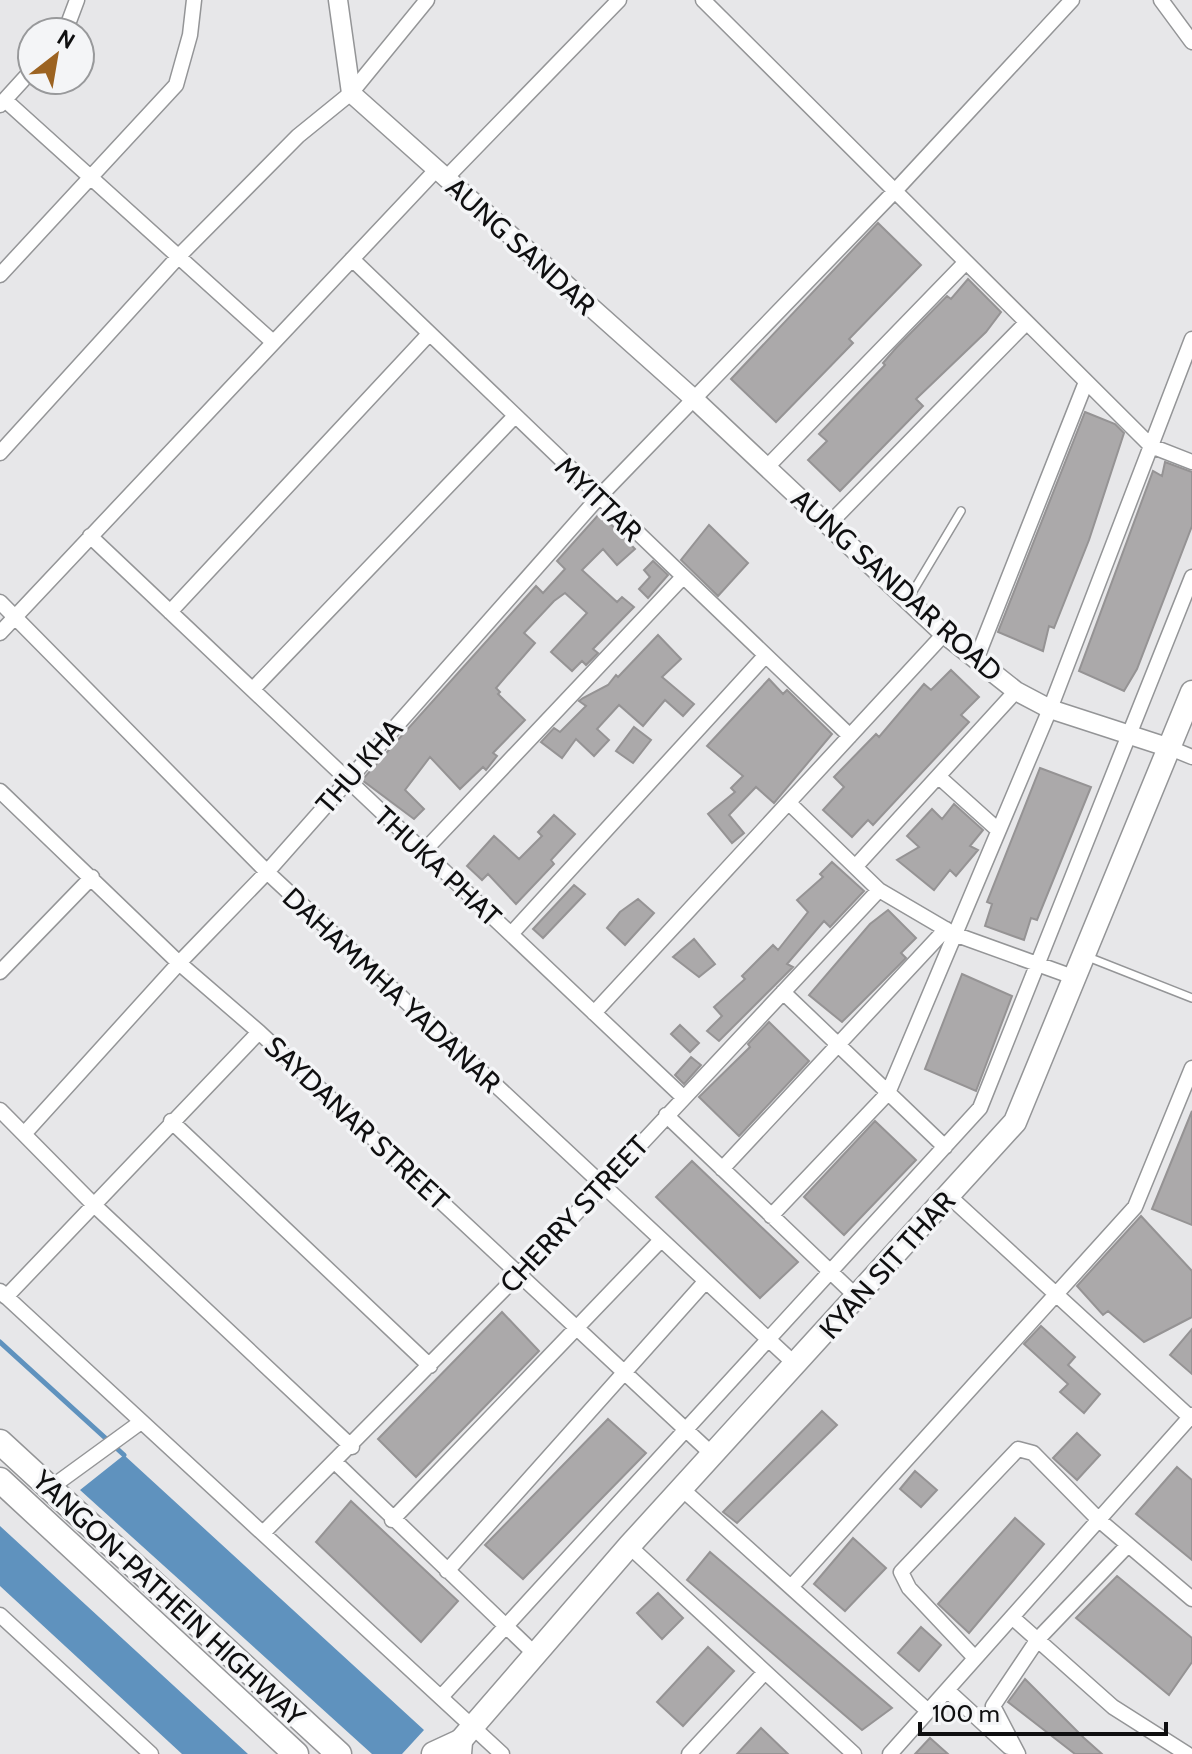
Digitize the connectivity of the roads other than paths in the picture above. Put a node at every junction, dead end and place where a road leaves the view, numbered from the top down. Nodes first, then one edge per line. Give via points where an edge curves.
1 (194, 0) edge
2 (338, 0) edge
3 (427, 0) edge
4 (619, 0) edge
5 (703, 0) edge
6 (1072, 0) edge
7 (1161, 0) edge
8 (1192, 42) edge
9 (351, 93) junction
10 (3, 103) edge
11 (440, 174) junction
12 (90, 180) junction
13 (893, 193) junction
14 (178, 257) junction
15 (352, 259) junction
16 (965, 263) junction
17 (0, 275) edge
18 (1026, 323) junction
19 (429, 334) junction
20 (1192, 339) edge
21 (273, 342) junction
22 (1086, 382) junction
23 (693, 398) junction
24 (514, 417) junction
25 (1151, 446) junction
26 (0, 453) edge
27 (1192, 462) edge
28 (767, 467) junction
29 (598, 498) junction
30 (961, 511) dead end
31 (828, 525) junction
32 (90, 536) junction
33 (1192, 577) edge
34 (682, 578) junction
35 (908, 600) junction
36 (0, 602) edge
37 (170, 612) junction
38 (15, 617) junction
39 (0, 633) edge
40 (944, 634) junction
41 (765, 656) junction
42 (976, 660) junction
43 (253, 689) junction
44 (1016, 691) junction
45 (1192, 692) edge
46 (1050, 709) junction
47 (1130, 735) junction
48 (850, 736) junction
49 (1170, 748) junction
50 (1192, 757) edge
51 (939, 777) junction
52 (345, 780) junction
53 (0, 791) edge
54 (789, 803) junction
55 (998, 830) junction
56 (424, 851) junction
57 (856, 866) junction
58 (267, 872) junction
59 (92, 877) junction
60 (879, 890) junction
61 (950, 932) junction
62 (511, 934) junction
63 (1085, 956) junction
64 (179, 963) junction
65 (2, 964) edge
66 (1039, 965) junction
67 (1076, 978) junction
68 (783, 992) junction
69 (1192, 998) edge
70 (594, 1013) junction
71 (259, 1032) junction
72 (838, 1045) junction
73 (1192, 1068) edge
74 (888, 1093) junction
75 (683, 1097) junction
76 (0, 1110) edge
77 (666, 1115) junction
78 (171, 1121) junction
79 (24, 1134) junction
80 (945, 1147) junction
81 (722, 1169) junction
82 (600, 1185) junction
83 (949, 1196) junction
84 (93, 1204) junction
85 (771, 1216) junction
86 (660, 1241) junction
87 (830, 1272) junction
88 (519, 1274) junction
89 (705, 1282) junction
90 (3, 1294) edge
91 (1054, 1294) junction
92 (858, 1298) junction
93 (576, 1327) junction
94 (768, 1340) junction
95 (796, 1365) junction
96 (430, 1366) junction
97 (625, 1372) junction
98 (1191, 1417) edge
99 (141, 1422) junction
100 (686, 1429) junction
101 (0, 1442) edge
102 (352, 1447) junction
103 (713, 1455) junction
104 (336, 1463) junction
105 (0, 1480) edge
106 (49, 1489) junction
107 (682, 1489) junction
108 (392, 1520) junction
109 (1099, 1520) junction
110 (263, 1533) junction
111 (1128, 1545) junction
112 (629, 1546) junction
113 (447, 1571) junction
114 (791, 1587) junction
115 (1192, 1599) edge
116 (0, 1615) edge
117 (1013, 1618) junction
118 (506, 1626) junction
119 (1038, 1639) junction
120 (536, 1655) junction
121 (975, 1658) junction
122 (765, 1672) junction
123 (947, 1690) junction
124 (441, 1697) junction
125 (928, 1711) junction
126 (460, 1744) edge
127 (151, 1754) edge
128 (296, 1754) edge
129 (339, 1754) edge
130 (434, 1754) edge
131 (502, 1754) edge
132 (689, 1754) edge
133 (854, 1754) edge
134 (890, 1754) edge
135 (1017, 1754) edge
136 (1187, 1754) edge

1 - 12 street via 176,85
2 - 9 street
3 - 9 street
4 - 11 street
5 - 13 street
6 - 13 street, THU KHA
7 - 8 street
9 - 11 street, AUNG SANDAR
9 - 14 street via 298,136
10 - 12 street
11 - 15 street
11 - 23 street, AUNG SANDAR
12 - 14 street
12 - 17 street
13 - 16 street
13 - 23 street, THU KHA
14 - 21 street
14 - 26 street
15 - 19 street, MYITTAR
15 - 21 street
16 - 18 street
16 - 28 street
18 - 22 street
18 - 31 street
19 - 24 street, MYITTAR
19 - 37 street
20 - 25 street
21 - 32 street
22 - 25 street
22 - 42 street
23 - 28 street, AUNG SANDAR ROAD
23 - 29 street, THU KHA
24 - 29 street, MYITTAR
24 - 43 street
25 - 27 street
25 - 46 street
28 - 31 street, AUNG SANDAR ROAD
29 - 34 street, MYITTAR
29 - 52 street, THU KHA
30 - 35 lane
31 - 35 street, AUNG SANDAR ROAD
32 - 37 street, THUKA PHAT
32 - 38 street
33 - 47 street
34 - 41 street, MYITTAR
34 - 56 street
35 - 40 street, AUNG SANDAR ROAD
36 - 38 street, DAHAMMHA YADANAR
37 - 43 street, THUKA PHAT
38 - 39 street
38 - 58 street, DAHAMMHA YADANAR
40 - 42 street, AUNG SANDAR ROAD
40 - 48 street
41 - 48 street, MYITTAR
41 - 62 street
42 - 44 street, AUNG SANDAR ROAD
43 - 52 street, THUKA PHAT
44 - 46 street, AUNG SANDAR ROAD
44 - 51 street
45 - 49 main road, KYAN SIT THAR
46 - 47 street, AUNG SANDAR ROAD
46 - 55 street
47 - 49 street, AUNG SANDAR ROAD
47 - 66 street
48 - 54 street
49 - 50 street
49 - 63 main road, KYAN SIT THAR
51 - 55 street
51 - 57 street
52 - 56 street, THUKA PHAT
52 - 58 street, THU KHA
53 - 59 street, SAYDANAR STREET
54 - 57 street
54 - 70 street
55 - 61 street
56 - 62 street, THUKA PHAT
57 - 60 street
58 - 64 street, THU KHA
58 - 82 street, DAHAMMHA YADANAR
59 - 64 street, SAYDANAR STREET
59 - 65 street
60 - 61 street
60 - 68 street, CHERRY STREET
61 - 66 street
61 - 72 street
61 - 74 street
62 - 70 street, THUKA PHAT
63 - 67 main road, KYAN SIT THAR
63 - 69 lane
64 - 71 street, SAYDANAR STREET
64 - 79 street, THU KHA
66 - 67 street
66 - 80 street via 980,1108
67 - 83 main road, KYAN SIT THAR via 1015,1122
68 - 72 street
68 - 75 street, CHERRY STREET
70 - 75 street, THUKA PHAT
71 - 78 street
71 - 88 street, SAYDANAR STREET
72 - 74 street
72 - 81 street
73 - 91 street via 1135,1207
74 - 80 street
74 - 85 street
75 - 77 street, CHERRY STREET
76 - 79 street
77 - 81 street
77 - 82 street, CHERRY STREET
78 - 84 street
78 - 96 street
79 - 84 street
80 - 87 street
81 - 85 street
82 - 86 street, DAHAMMHA YADANAR
82 - 88 street, CHERRY STREET
83 - 91 street
83 - 92 main road, KYAN SIT THAR
84 - 90 street
84 - 102 street
85 - 87 street
86 - 89 street, DAHAMMHA YADANAR
86 - 93 street
87 - 92 street
87 - 94 street
88 - 93 street, SAYDANAR STREET
88 - 96 street, CHERRY STREET
89 - 94 street, DAHAMMHA YADANAR
89 - 97 street
90 - 99 street
91 - 98 street
91 - 114 street
92 - 95 main road, KYAN SIT THAR
93 - 97 street, SAYDANAR STREET
93 - 108 street
94 - 95 street, DAHAMMHA YADANAR
94 - 100 street
95 - 103 main road, KYAN SIT THAR
96 - 102 street, CHERRY STREET
97 - 100 street, SAYDANAR STREET
97 - 113 street
98 - 109 street
99 - 106 street
99 - 110 street
100 - 103 street, SAYDANAR STREET
100 - 118 street
101 - 106 main road, YANGON-PATHEIN HIGHWAY
102 - 104 street, CHERRY STREET
103 - 107 main road, KYAN SIT THAR
104 - 108 street
104 - 110 street, CHERRY STREET
105 - 128 main road, YANGON-PATHEIN HIGHWAY
106 - 129 main road, YANGON-PATHEIN HIGHWAY
107 - 112 main road, KYAN SIT THAR
107 - 114 street
108 - 113 street
109 - 111 street
109 - 117 street
109 - 121 street via 1033,1453 1018,1449 901,1572 909,1588
110 - 124 street
111 - 115 street
111 - 119 street
112 - 120 main road, KYAN SIT THAR
112 - 122 street
113 - 118 street
114 - 125 street
116 - 127 street
117 - 119 street
117 - 121 street
118 - 120 street
118 - 124 street
119 - 135 street via 993,1706
119 - 136 street via 1113,1707
120 - 126 main road, KYAN SIT THAR
121 - 123 street
122 - 132 street
122 - 133 street
123 - 125 street
123 - 135 street
124 - 126 street
125 - 134 street
126 - 130 main road
126 - 131 street

